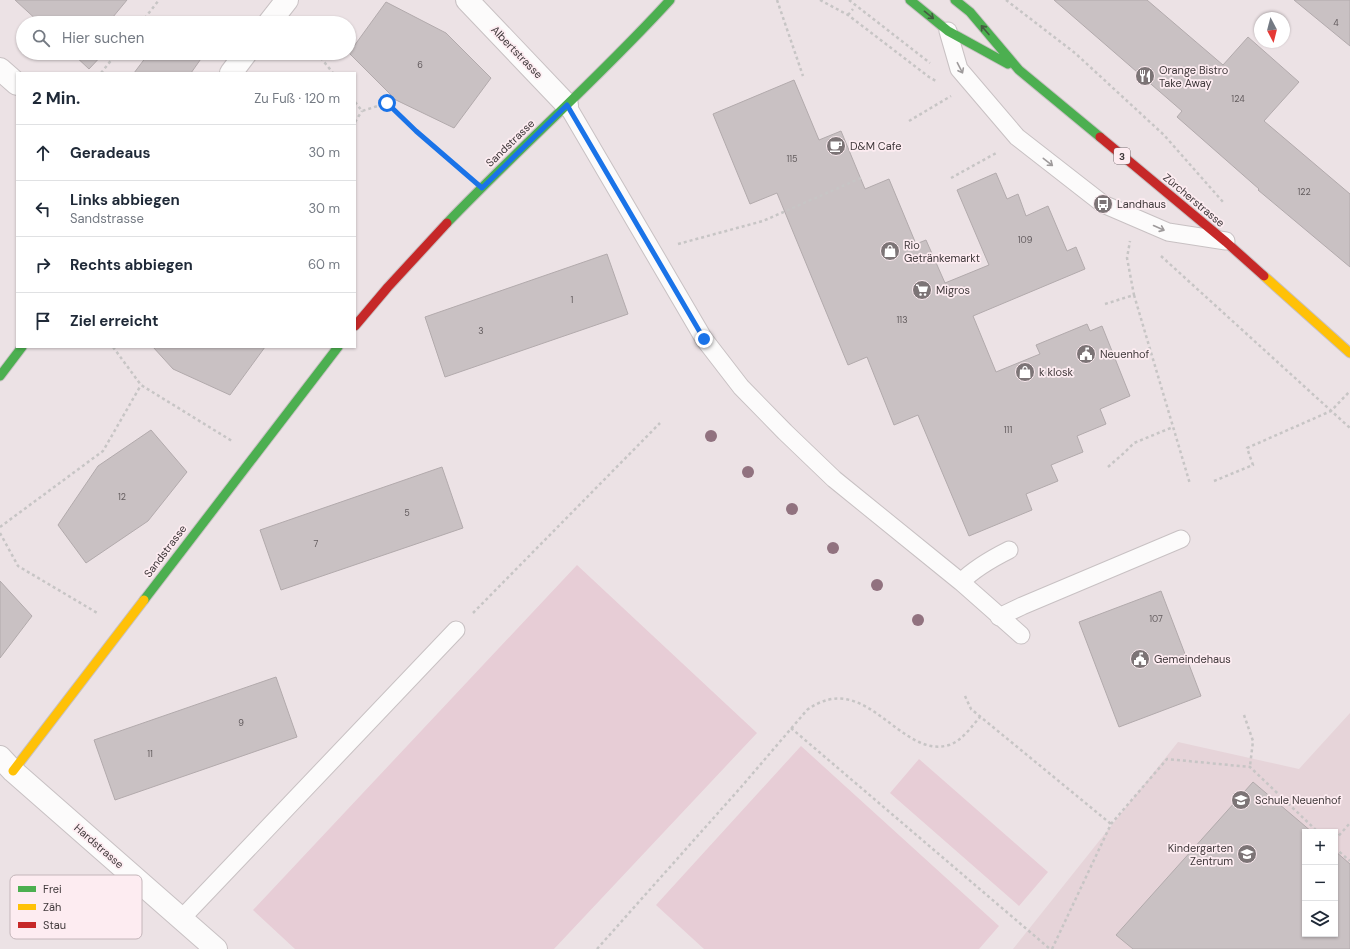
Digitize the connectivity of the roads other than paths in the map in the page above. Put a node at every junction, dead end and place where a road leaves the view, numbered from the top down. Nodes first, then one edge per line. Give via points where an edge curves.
1 (287, 0) edge
2 (467, 0) edge
3 (670, 0) edge
4 (910, 0) edge
5 (956, 0) edge
6 (274, 16) edge
7 (948, 31) junction
8 (241, 60) edge
9 (0, 69) edge
10 (1019, 70) junction
11 (232, 72) edge
12 (16, 83) edge
13 (567, 105) junction
14 (1226, 242) junction
15 (356, 325) edge
16 (21, 348) edge
17 (337, 348) edge
18 (1350, 353) edge
19 (0, 376) edge
20 (1181, 540) dead end
21 (1009, 550) dead end
22 (961, 582) junction
23 (999, 617) junction
24 (456, 630) road end
25 (1021, 635) dead end
26 (6, 764) edge
27 (133, 875) edge
28 (142, 883) edge
29 (182, 918) junction
30 (216, 949) edge

1 - 6 street
2 - 13 street, Albertstrasse
3 - 13 street, Sandstrasse
4 -> 7 street, Zürcherstrasse / 3
10 -> 5 street, Zürcherstrasse / 3 via 970,12
7 - 10 street, Zürcherstrasse / 3
7 -> 14 lane via 959,69 1017,137 1103,204 1168,232
8 - 11 street
9 - 12 street
10 - 14 street, Zürcherstrasse / 3
13 - 15 street, Sandstrasse via 435,235
13 - 22 lane via 704,339 741,387 834,479
14 - 18 street, Zürcherstrasse / 3
16 - 19 street
17 - 26 street, Sandstrasse via 123,628
20 - 23 lane
21 - 22 lane via 984,563
22 - 23 lane
23 - 25 lane
24 - 29 lane
26 - 27 street, Hardstrasse
28 - 29 street, Hardstrasse
29 - 30 street, Hardstrasse

